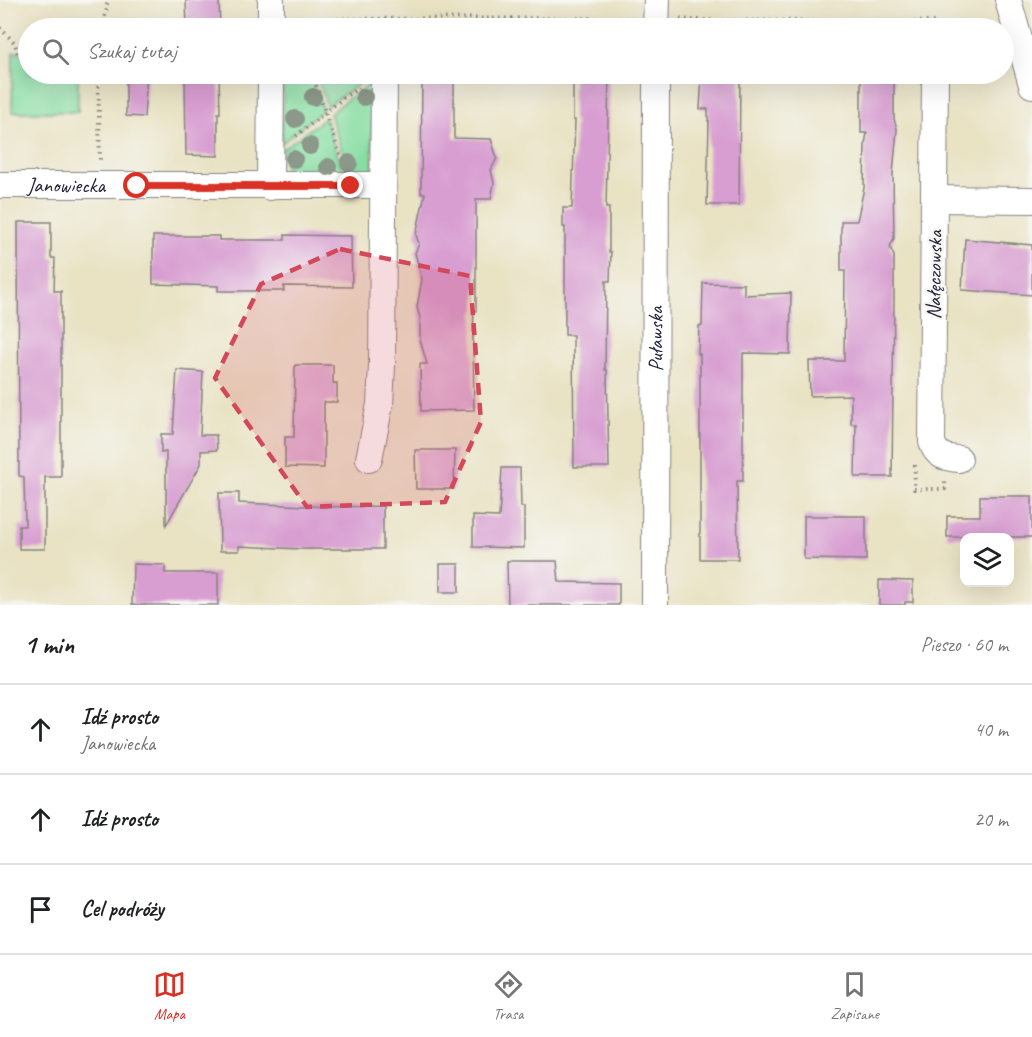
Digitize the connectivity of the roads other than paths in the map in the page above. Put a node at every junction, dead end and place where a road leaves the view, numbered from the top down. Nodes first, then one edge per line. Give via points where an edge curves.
1 (1008, 0) edge
2 (1009, 18) edge
3 (1014, 38) edge
4 (271, 84) edge
5 (376, 84) edge
6 (656, 84) edge
7 (935, 84) edge
8 (1032, 85) edge
9 (0, 185) edge
10 (383, 185) junction
11 (270, 187) junction
12 (935, 199) junction
13 (1032, 200) edge
14 (369, 459) dead end
15 (958, 459) dead end
16 (655, 605) edge

1 - 2 street
3 - 8 street
4 - 11 street
5 - 10 street
6 - 16 street, Puławska
7 - 12 street, Nałęczowska
9 - 11 street, Janowiecka
10 - 11 street, Janowiecka
10 - 14 street via 382,366 380,404
12 - 13 street
12 - 15 street, Nałęczowska via 932,441 944,458

